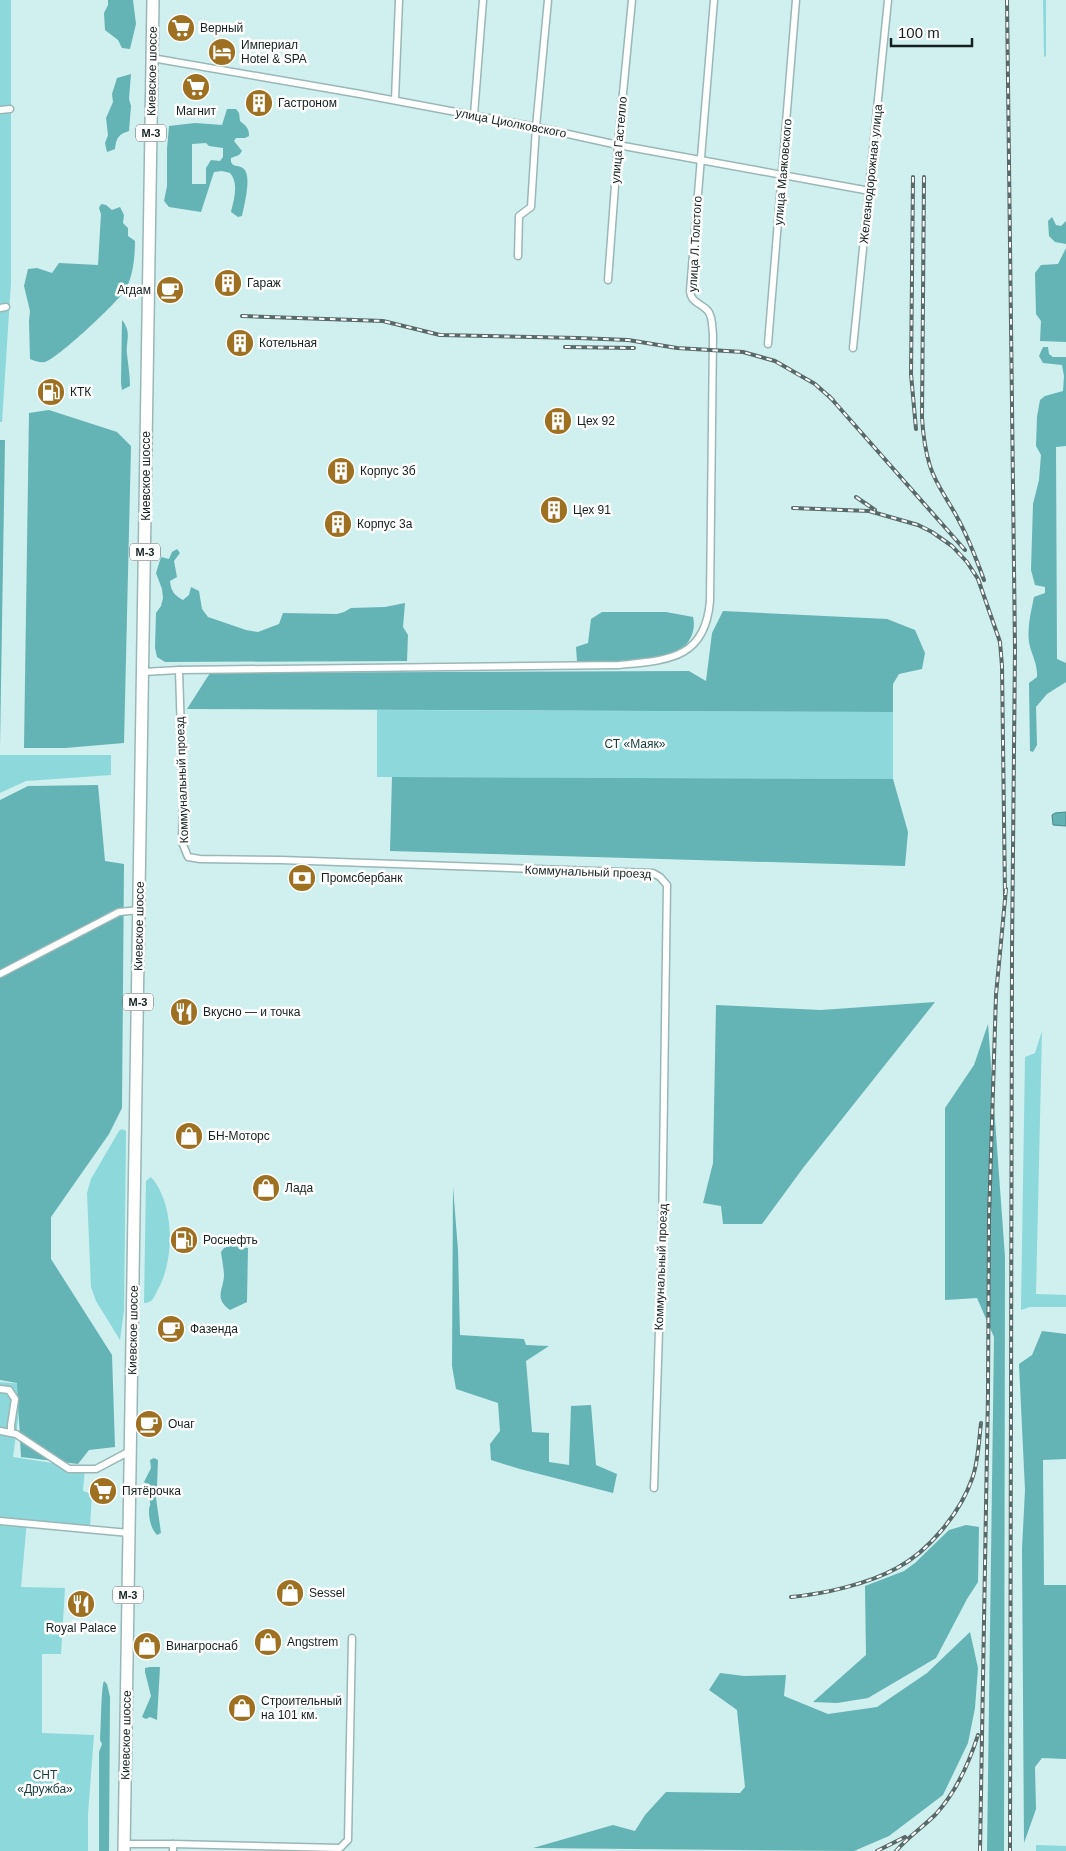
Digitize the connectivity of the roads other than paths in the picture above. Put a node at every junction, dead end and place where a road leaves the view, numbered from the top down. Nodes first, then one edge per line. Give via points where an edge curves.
1 (153, 0) edge
2 (400, 0) edge
3 (483, 0) edge
4 (548, 0) edge
5 (632, 0) edge
6 (714, 0) edge
7 (796, 0) edge
8 (888, 0) edge
9 (152, 58) junction
10 (395, 100) junction
11 (10, 109) dead end
12 (0, 110) edge
13 (474, 116) junction
14 (536, 127) junction
15 (618, 145) junction
16 (700, 160) junction
17 (783, 175) junction
18 (870, 191) junction
19 (518, 256) dead end
20 (608, 280) dead end
21 (768, 344) dead end
22 (853, 348) dead end
23 (180, 670) junction
24 (144, 672) junction
25 (139, 910) junction
26 (0, 974) edge
27 (0, 1390) edge
28 (0, 1431) edge
29 (11, 1432) junction
30 (130, 1452) junction
31 (654, 1488) dead end
32 (0, 1520) edge
33 (129, 1532) junction
34 (352, 1638) dead end
35 (124, 1847) edge
36 (173, 1848) edge

1 - 9 highway, Киевское шоссе / М-3
2 - 10 street
3 - 13 street
4 - 14 street
5 - 15 street, улица Гастелло
6 - 16 street, улица Л.Толстого
7 - 17 street, улица Маяковского
8 - 18 street, Железнодорожная улица
9 - 10 street, улица Циолковского
9 - 24 highway, Киевское шоссе / М-3
10 - 13 street, улица Циолковского
11 - 12 street
13 - 14 street, улица Циолковского
14 - 15 street, улица Циолковского
14 - 19 street via 531,207 519,216
15 - 16 street, улица Циолковского
15 - 20 street, улица Гастелло
16 - 17 street, улица Циолковского
16 - 23 street, улица Л.Толстого via 690,291 694,301 709,312 713,335 710,601 708,616 696,642 678,656 619,665
17 - 18 street, улица Циолковского
17 - 21 street, улица Маяковского
18 - 22 street, Железнодорожная улица
23 - 24 street
23 - 31 street, Коммунальный проезд via 182,842 188,857 653,872 667,885 662,1235
24 - 25 highway, Киевское шоссе / М-3
25 - 26 street via 119,912
25 - 30 highway, Киевское шоссе / М-3
27 - 29 street via 9,1390 15,1399
28 - 29 street
29 - 30 street via 69,1469 96,1470
30 - 33 highway, Киевское шоссе / М-3
32 - 33 street
33 - 35 highway, Киевское шоссе / М-3
34 - 36 street via 348,1840 340,1848
35 - 36 street

